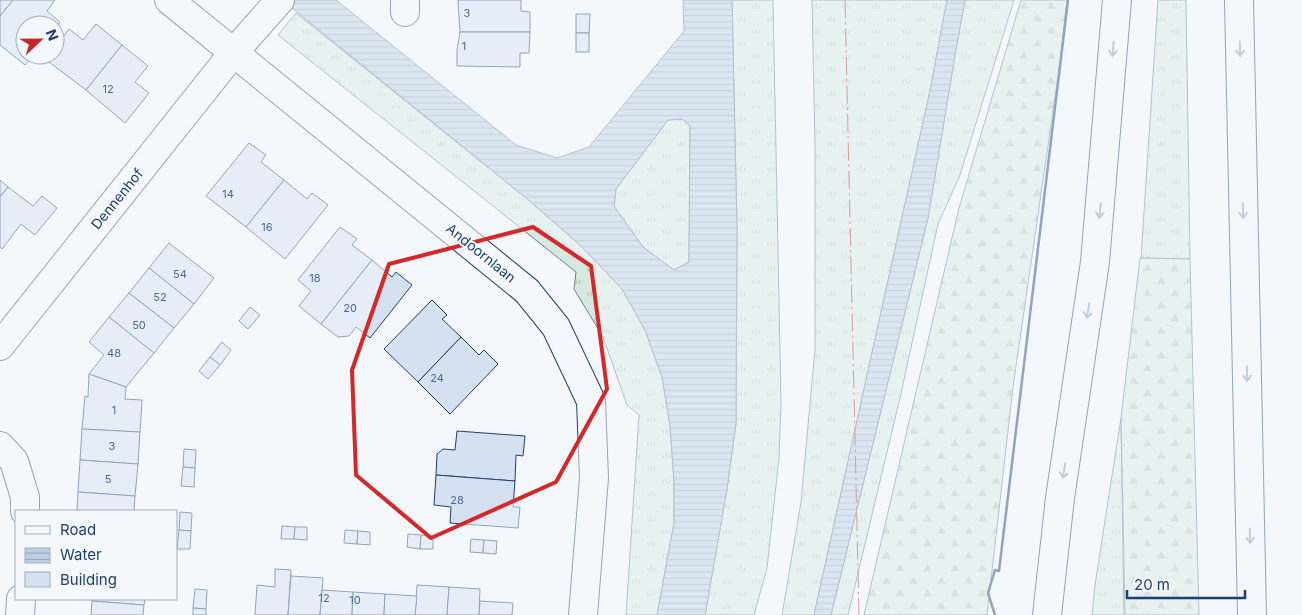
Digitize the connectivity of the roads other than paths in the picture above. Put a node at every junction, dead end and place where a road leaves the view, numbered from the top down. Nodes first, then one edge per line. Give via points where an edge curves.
1 (170, 0) edge
2 (1117, 0) edge
3 (1238, 0) edge
4 (275, 6) edge
5 (234, 52) junction
6 (5, 330) edge
7 (0, 446) edge
8 (25, 510) edge
9 (21, 600) edge
10 (20, 615) edge
11 (583, 615) edge
12 (1047, 615) edge
13 (1252, 615) edge

1 - 5 main road, Andoornlaan
2 -> 12 main road via 1095,262 1060,498
3 -> 13 main road
4 - 5 main road, Dennenhof
5 - 6 main road, Dennenhof
5 - 11 main road, Andoornlaan via 527,291 556,327 591,401 594,478
7 - 8 main road via 14,461 25,497
9 - 10 main road

